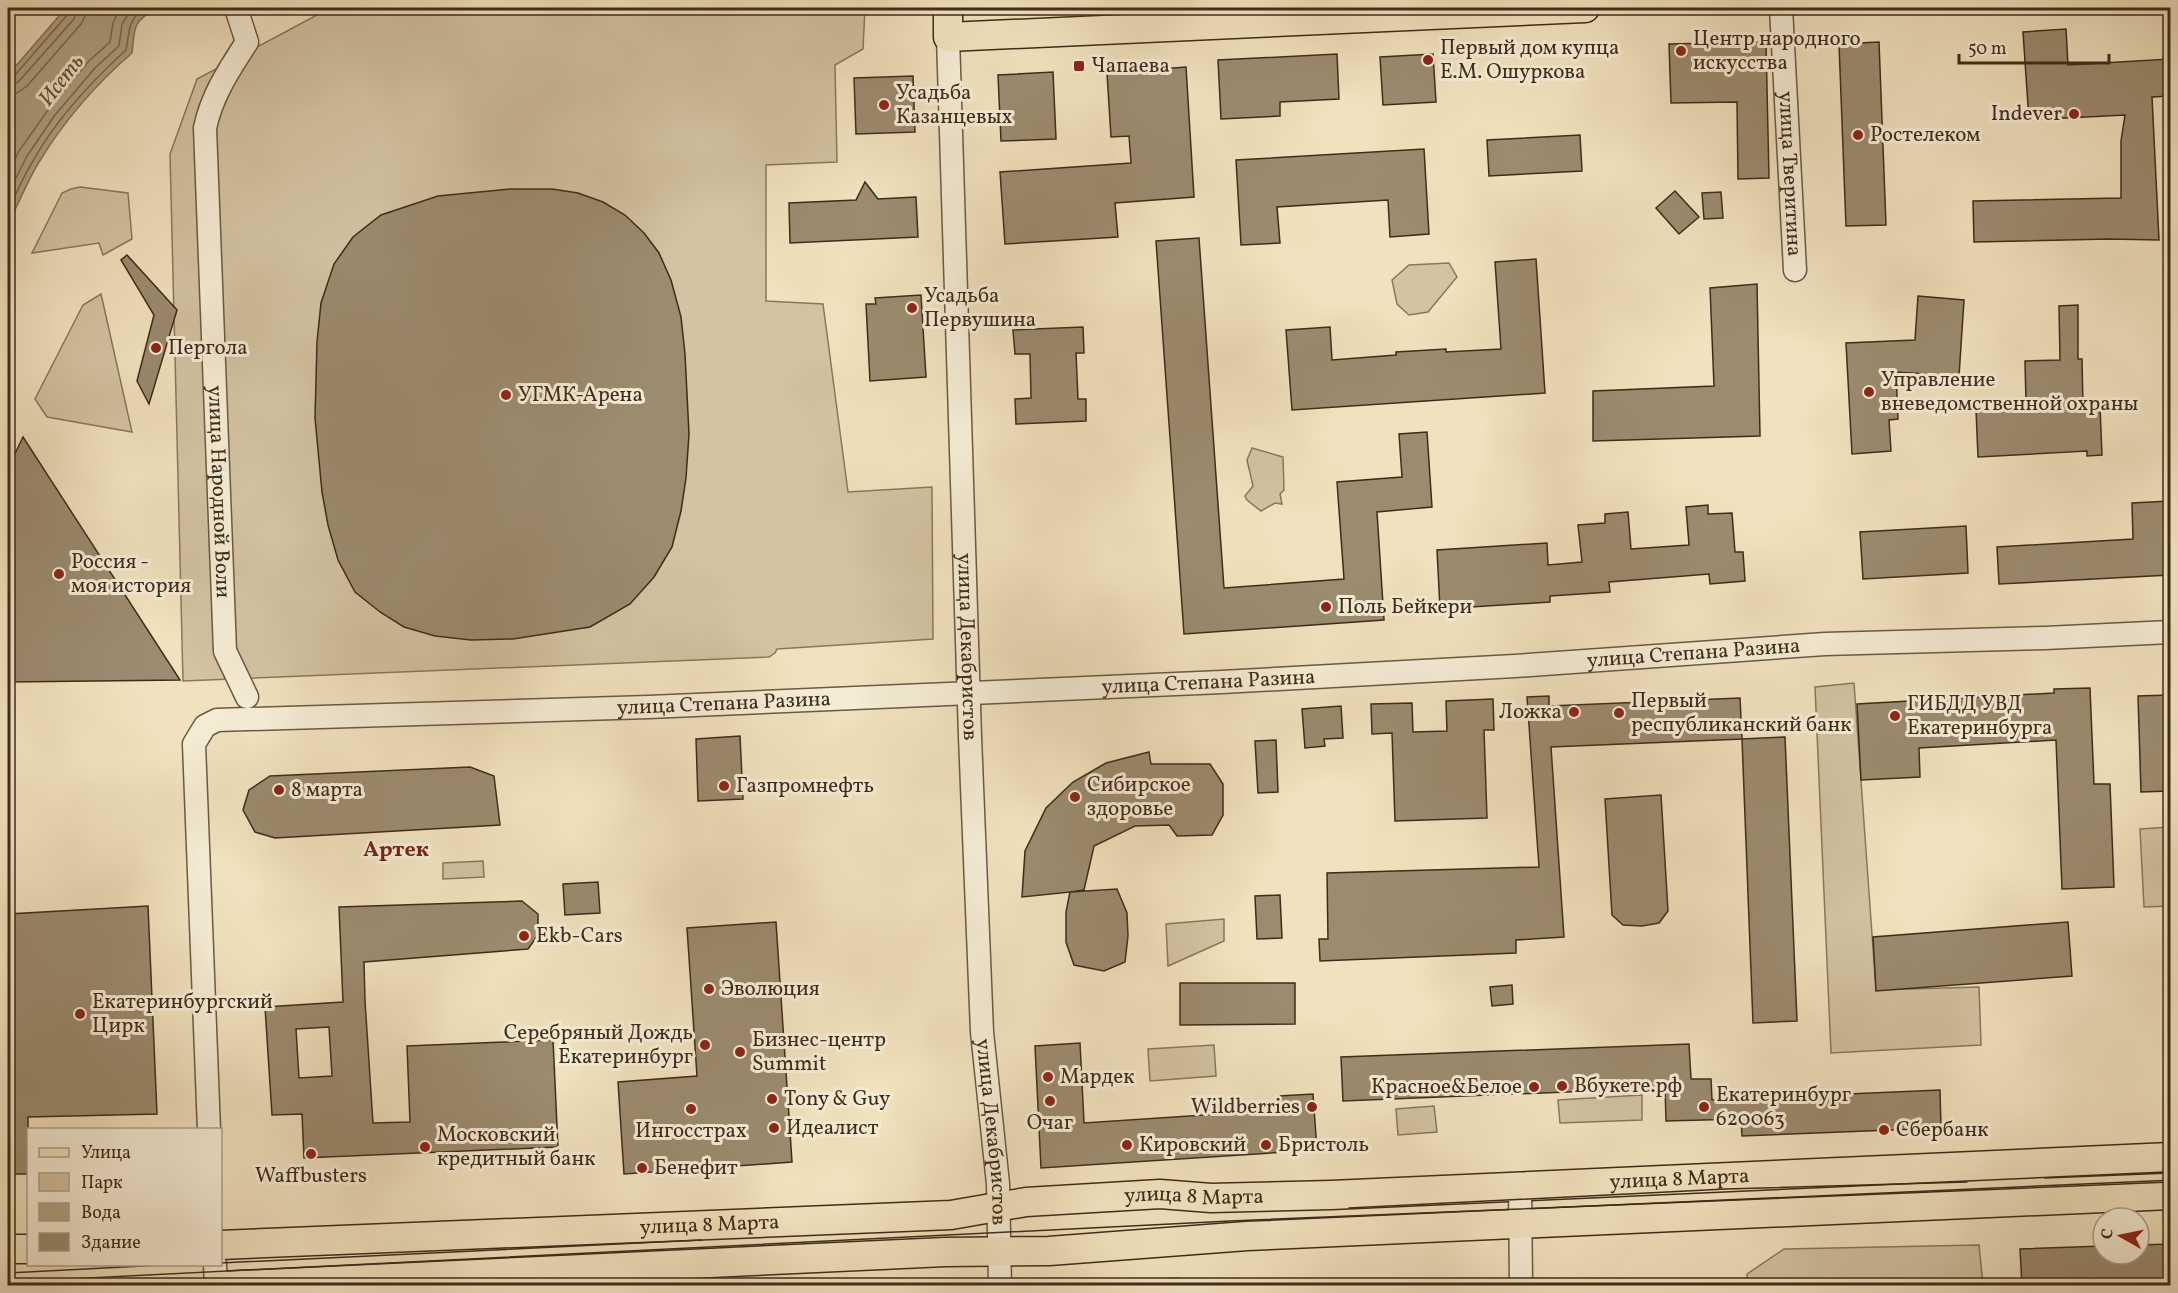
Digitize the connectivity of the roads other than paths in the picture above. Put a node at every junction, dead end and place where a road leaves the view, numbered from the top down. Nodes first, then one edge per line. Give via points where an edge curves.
1 (948, 8) edge
2 (1586, 8) edge
3 (1781, 8) edge
4 (237, 9) edge
5 (948, 36) junction
6 (1795, 270) dead end
7 (2170, 632) edge
8 (969, 693) junction
9 (247, 708) junction
10 (209, 1128) edge
11 (2170, 1157) edge
12 (1520, 1185) junction
13 (2170, 1195) edge
14 (999, 1207) junction
15 (1520, 1224) junction
16 (222, 1245) edge
17 (27, 1249) edge
18 (8, 1250) edge
19 (999, 1252) junction
20 (215, 1266) edge
21 (216, 1286) edge
22 (221, 1286) edge
23 (999, 1286) edge
24 (1521, 1286) edge

1 - 5 main road, улица Декабристов
2 - 5 main road
3 - 6 street, улица Тверитина
4 - 9 street, улица Народной Воли via 247,42 219,85 205,128 225,651
5 - 8 street, улица Декабристов
7 - 8 street, улица Степана Разина via 1825,644 1515,666
8 - 9 street, улица Степана Разина via 649,707
8 - 14 street, улица Декабристов via 982,1032
9 - 10 street via 205,726 194,744
11 - 12 main road, улица 8 Марта
12 - 14 main road, улица 8 Марта via 1211,1198 1160,1194
12 - 15 street
13 - 15 main road, улица 8 Марта
14 - 16 main road, улица 8 Марта via 939,1215
14 - 19 street, улица Декабристов
15 - 19 main road, улица 8 Марта
15 - 24 street
17 - 18 main road
19 - 22 main road, улица 8 Марта
19 - 23 street, улица Декабристов
20 - 21 street

